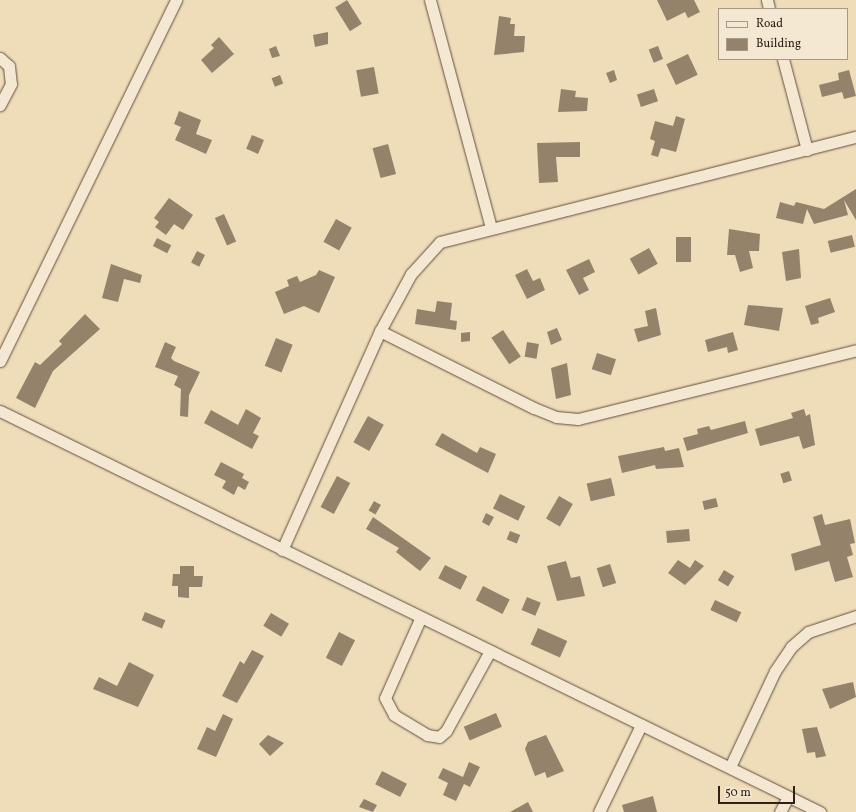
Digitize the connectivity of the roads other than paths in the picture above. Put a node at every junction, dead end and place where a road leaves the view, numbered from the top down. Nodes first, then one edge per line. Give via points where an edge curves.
1 (176, 0) edge
2 (430, 0) edge
3 (0, 58) edge
4 (783, 60) edge
5 (0, 105) edge
6 (856, 137) edge
7 (807, 150) junction
8 (491, 228) junction
9 (380, 331) junction
10 (856, 350) edge
11 (0, 361) edge
12 (0, 411) edge
13 (282, 550) junction
14 (856, 616) edge
15 (420, 618) junction
16 (490, 651) junction
17 (641, 726) junction
18 (730, 766) junction
19 (788, 797) junction
20 (599, 812) edge
21 (780, 812) edge
22 (820, 812) edge

1 - 11 street
2 - 8 street
3 - 5 street via 9,66 11,84
4 - 7 street
6 - 7 street
7 - 8 street
8 - 9 street via 440,242 422,258
9 - 10 street via 534,408 556,417 578,419
9 - 13 street
12 - 13 street
13 - 15 street
14 - 18 street via 808,632 791,647 775,671
15 - 16 street
15 - 16 street via 385,698 394,715 427,735 439,736 446,732
16 - 17 street
17 - 18 street
17 - 20 street
18 - 19 street
19 - 21 street
19 - 22 street

